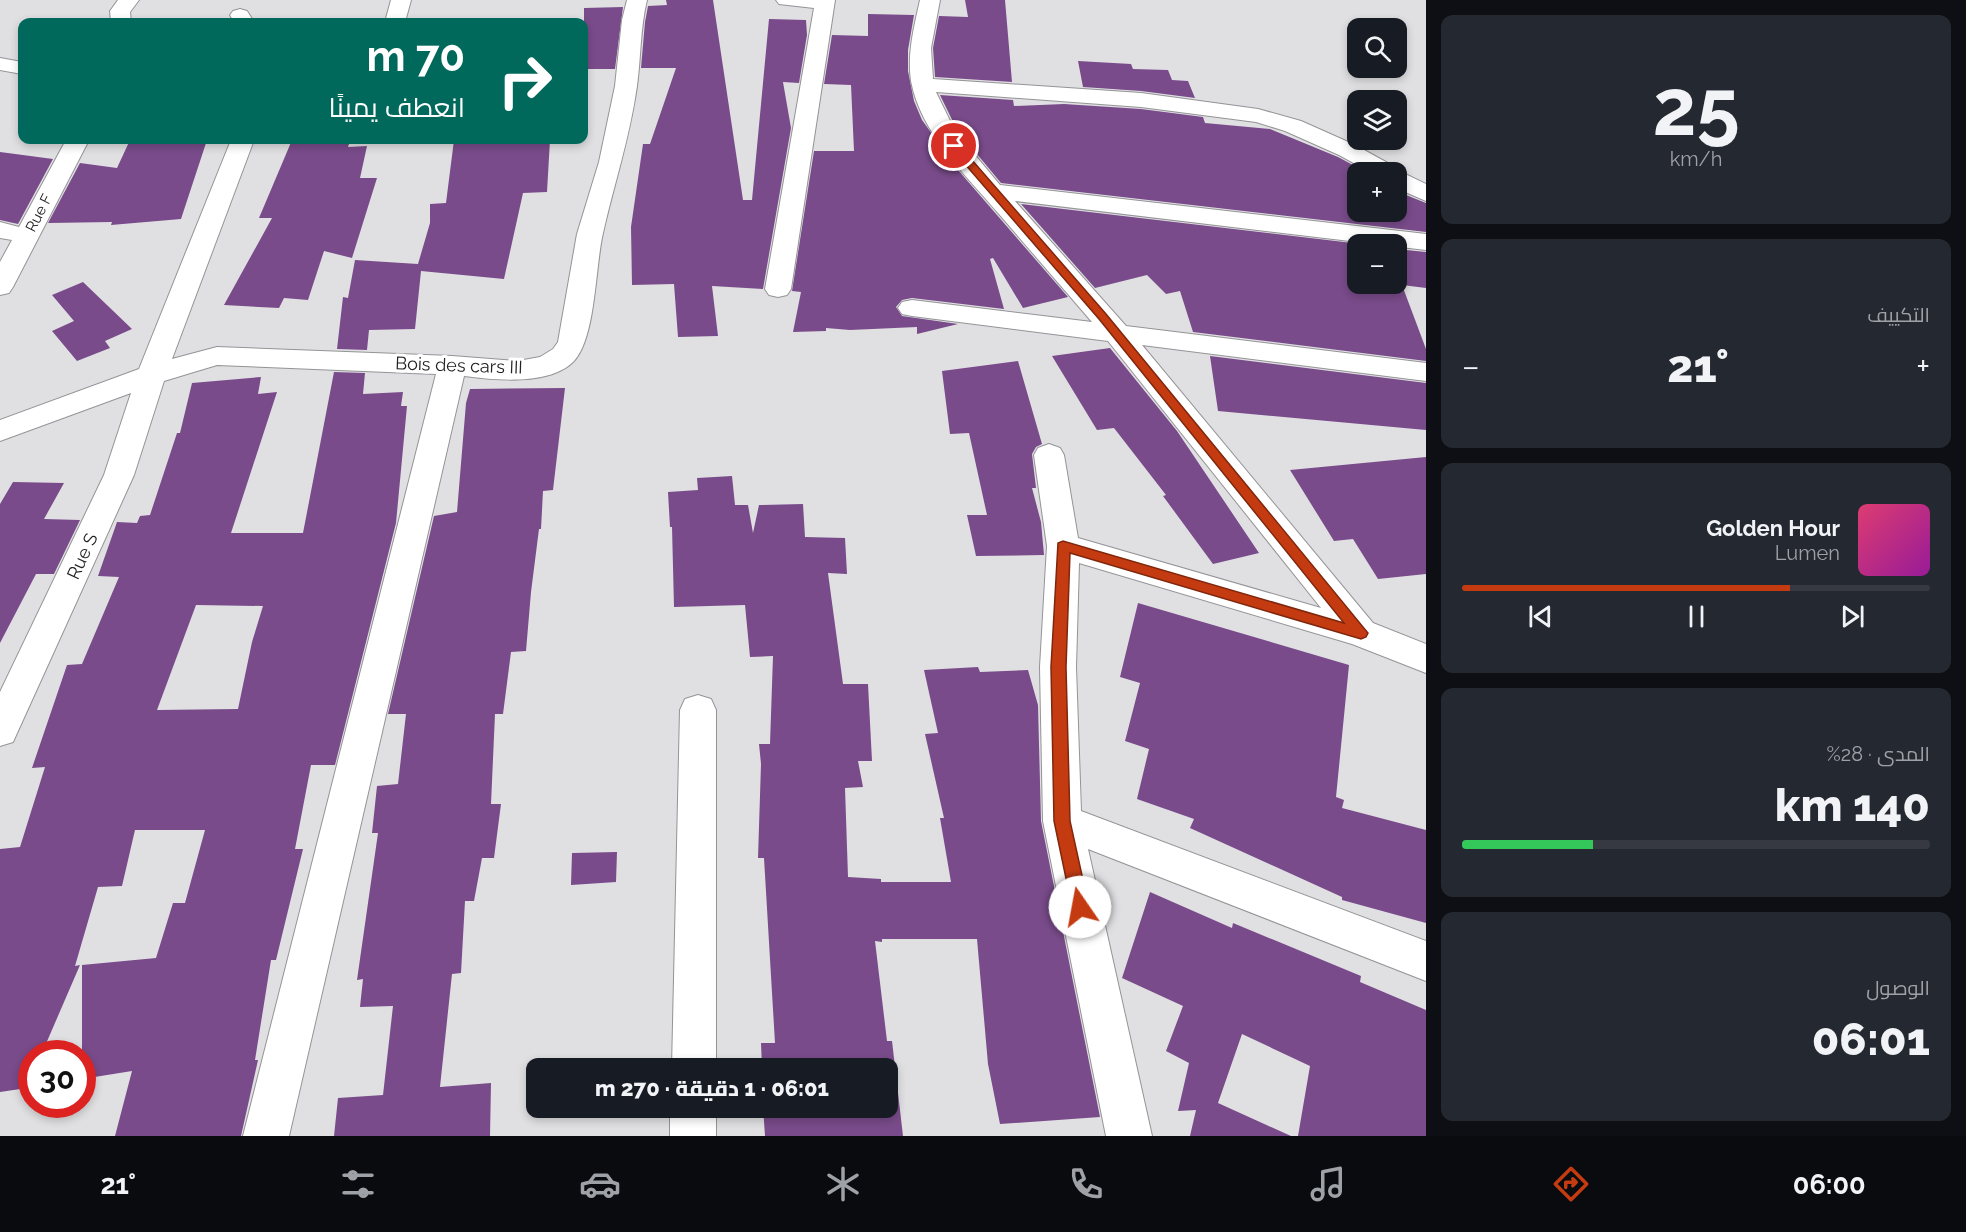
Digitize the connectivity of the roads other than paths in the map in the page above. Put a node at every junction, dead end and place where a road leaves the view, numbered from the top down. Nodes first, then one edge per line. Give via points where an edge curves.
1 (129, 0) edge
2 (401, 0) edge
3 (638, 0) edge
4 (786, 0) edge
5 (930, 0) edge
6 (824, 2) edge
7 (121, 18) edge
8 (396, 18) edge
9 (0, 64) edge
10 (18, 67) edge
11 (924, 85) junction
12 (75, 144) edge
13 (240, 144) edge
14 (1369, 162) edge
15 (1407, 184) edge
16 (993, 190) junction
17 (1426, 194) edge
18 (0, 230) edge
19 (27, 236) junction
20 (1426, 242) edge
21 (0, 287) edge
22 (778, 289) dead end
23 (912, 308) dead end
24 (1115, 331) junction
25 (452, 365) junction
26 (1426, 372) edge
27 (151, 376) junction
28 (0, 431) edge
29 (1049, 454) dead end
30 (1063, 546) junction
31 (1361, 633) junction
32 (1426, 659) edge
33 (698, 710) dead end
34 (0, 731) edge
35 (1062, 821) junction
36 (1426, 961) edge
37 (693, 1058) edge
38 (693, 1118) edge
39 (266, 1136) edge
40 (693, 1136) edge
41 (1129, 1136) edge

1 - 7 street via 120,11
2 - 8 street
3 - 25 street, Bois des cars III via 614,151 590,234 572,344 565,355 532,368 487,370
4 - 6 street
5 - 11 street via 920,64
6 - 22 street
9 - 10 street
11 - 14 street via 1141,100 1258,116 1304,131
11 - 16 street via 935,121
12 - 19 street, Rue F
13 - 27 street, Rue S
15 - 17 street
16 - 20 street
16 - 24 street
18 - 19 street
19 - 21 street, Rue F
23 - 24 street
24 - 26 street
24 - 31 street
25 - 27 street, Bois des cars III via 217,356
25 - 39 street
27 - 28 street, Bois des cars III
27 - 34 street, Rue S via 119,475
29 - 30 street
30 - 31 street
30 - 35 street via 1058,667
31 - 32 street
33 - 37 street
35 - 36 street
35 - 41 street
38 - 40 street

